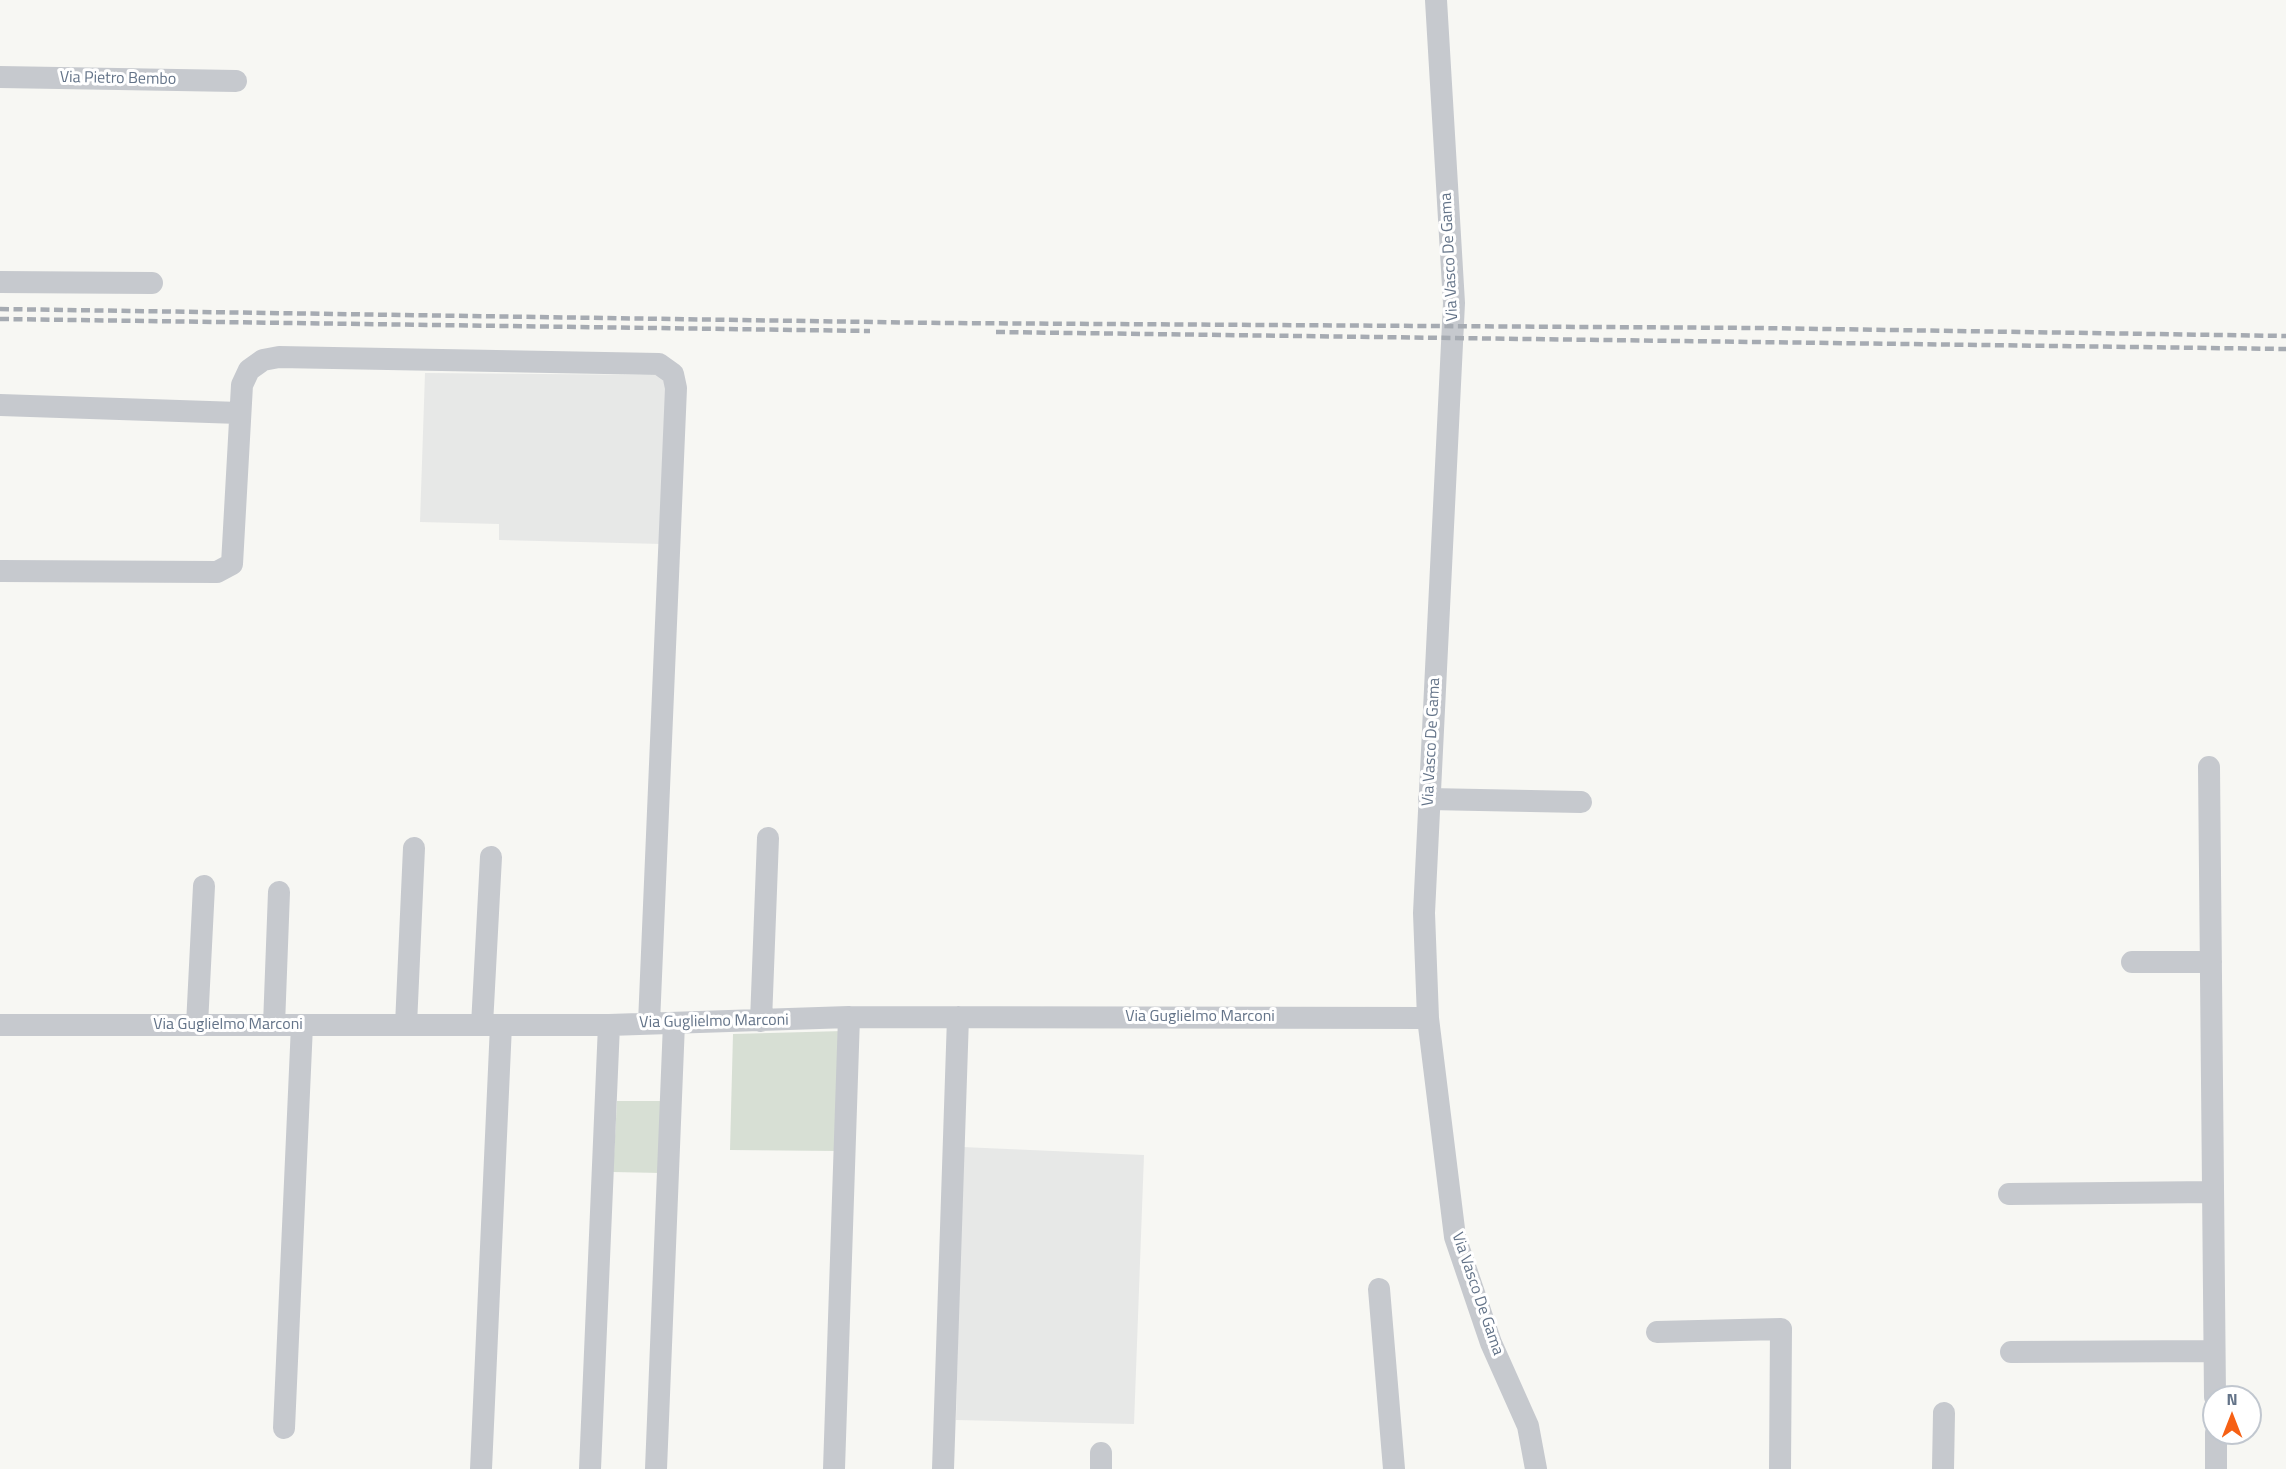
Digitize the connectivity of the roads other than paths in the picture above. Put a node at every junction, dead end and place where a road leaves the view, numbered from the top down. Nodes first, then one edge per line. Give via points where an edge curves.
1 (1436, 0) edge
2 (0, 77) edge
3 (236, 81) dead end
4 (0, 282) edge
5 (152, 283) dead end
6 (0, 405) edge
7 (239, 413) junction
8 (0, 571) edge
9 (2209, 767) dead end
10 (1429, 799) junction
11 (1581, 802) dead end
12 (768, 838) dead end
13 (414, 848) dead end
14 (491, 857) dead end
15 (204, 886) dead end
16 (279, 892) dead end
17 (2132, 962) dead end
18 (2211, 962) junction
19 (849, 1017) junction
20 (958, 1017) junction
21 (1428, 1018) junction
22 (761, 1021) junction
23 (649, 1023) junction
24 (674, 1023) junction
25 (0, 1025) edge
26 (197, 1025) junction
27 (274, 1025) junction
28 (302, 1025) junction
29 (406, 1025) junction
30 (492, 1025) junction
31 (609, 1025) junction
32 (2213, 1192) junction
33 (2008, 1194) dead end
34 (1378, 1289) dead end
35 (1657, 1332) dead end
36 (2214, 1351) junction
37 (2012, 1352) dead end
38 (2215, 1385) edge
39 (1944, 1413) dead end
40 (284, 1428) dead end
41 (2216, 1445) edge
42 (481, 1469) edge
43 (590, 1469) edge
44 (656, 1469) edge
45 (834, 1469) edge
46 (943, 1469) edge
47 (1394, 1469) edge
48 (1536, 1469) edge
49 (1780, 1469) edge
50 (1943, 1469) edge
51 (2216, 1469) edge

1 - 10 street, Via Vasco De Gama via 1454,333
2 - 3 street, Via Pietro Bembo
4 - 5 street
6 - 7 street
7 - 8 street via 232,564 217,572
7 - 23 street via 242,385 249,370 263,360 279,357 659,364 673,374 676,388
9 - 18 street
10 - 11 street
10 - 21 street, Via Vasco De Gama via 1424,913
12 - 22 street
13 - 29 street
14 - 30 street
15 - 26 street
16 - 27 street
17 - 18 street
18 - 32 street
19 - 20 street, Via Guglielmo Marconi
19 - 22 street, Via Guglielmo Marconi
19 - 45 street
20 - 21 street, Via Guglielmo Marconi
20 - 46 street
21 - 48 street, Via Vasco De Gama via 1455,1237 1491,1343 1528,1426
22 - 24 street, Via Guglielmo Marconi
23 - 24 street, Via Guglielmo Marconi
23 - 31 street, Via Guglielmo Marconi
24 - 44 street
25 - 26 street, Via Guglielmo Marconi
26 - 27 street, Via Guglielmo Marconi
27 - 28 street, Via Guglielmo Marconi
28 - 29 street, Via Guglielmo Marconi
28 - 40 street
29 - 30 street, Via Guglielmo Marconi
30 - 31 street, Via Guglielmo Marconi
30 - 42 street
31 - 43 street
32 - 33 street
32 - 36 street
34 - 47 street
35 - 49 street via 1781,1329
36 - 37 street
36 - 38 street
39 - 50 street
41 - 51 street

